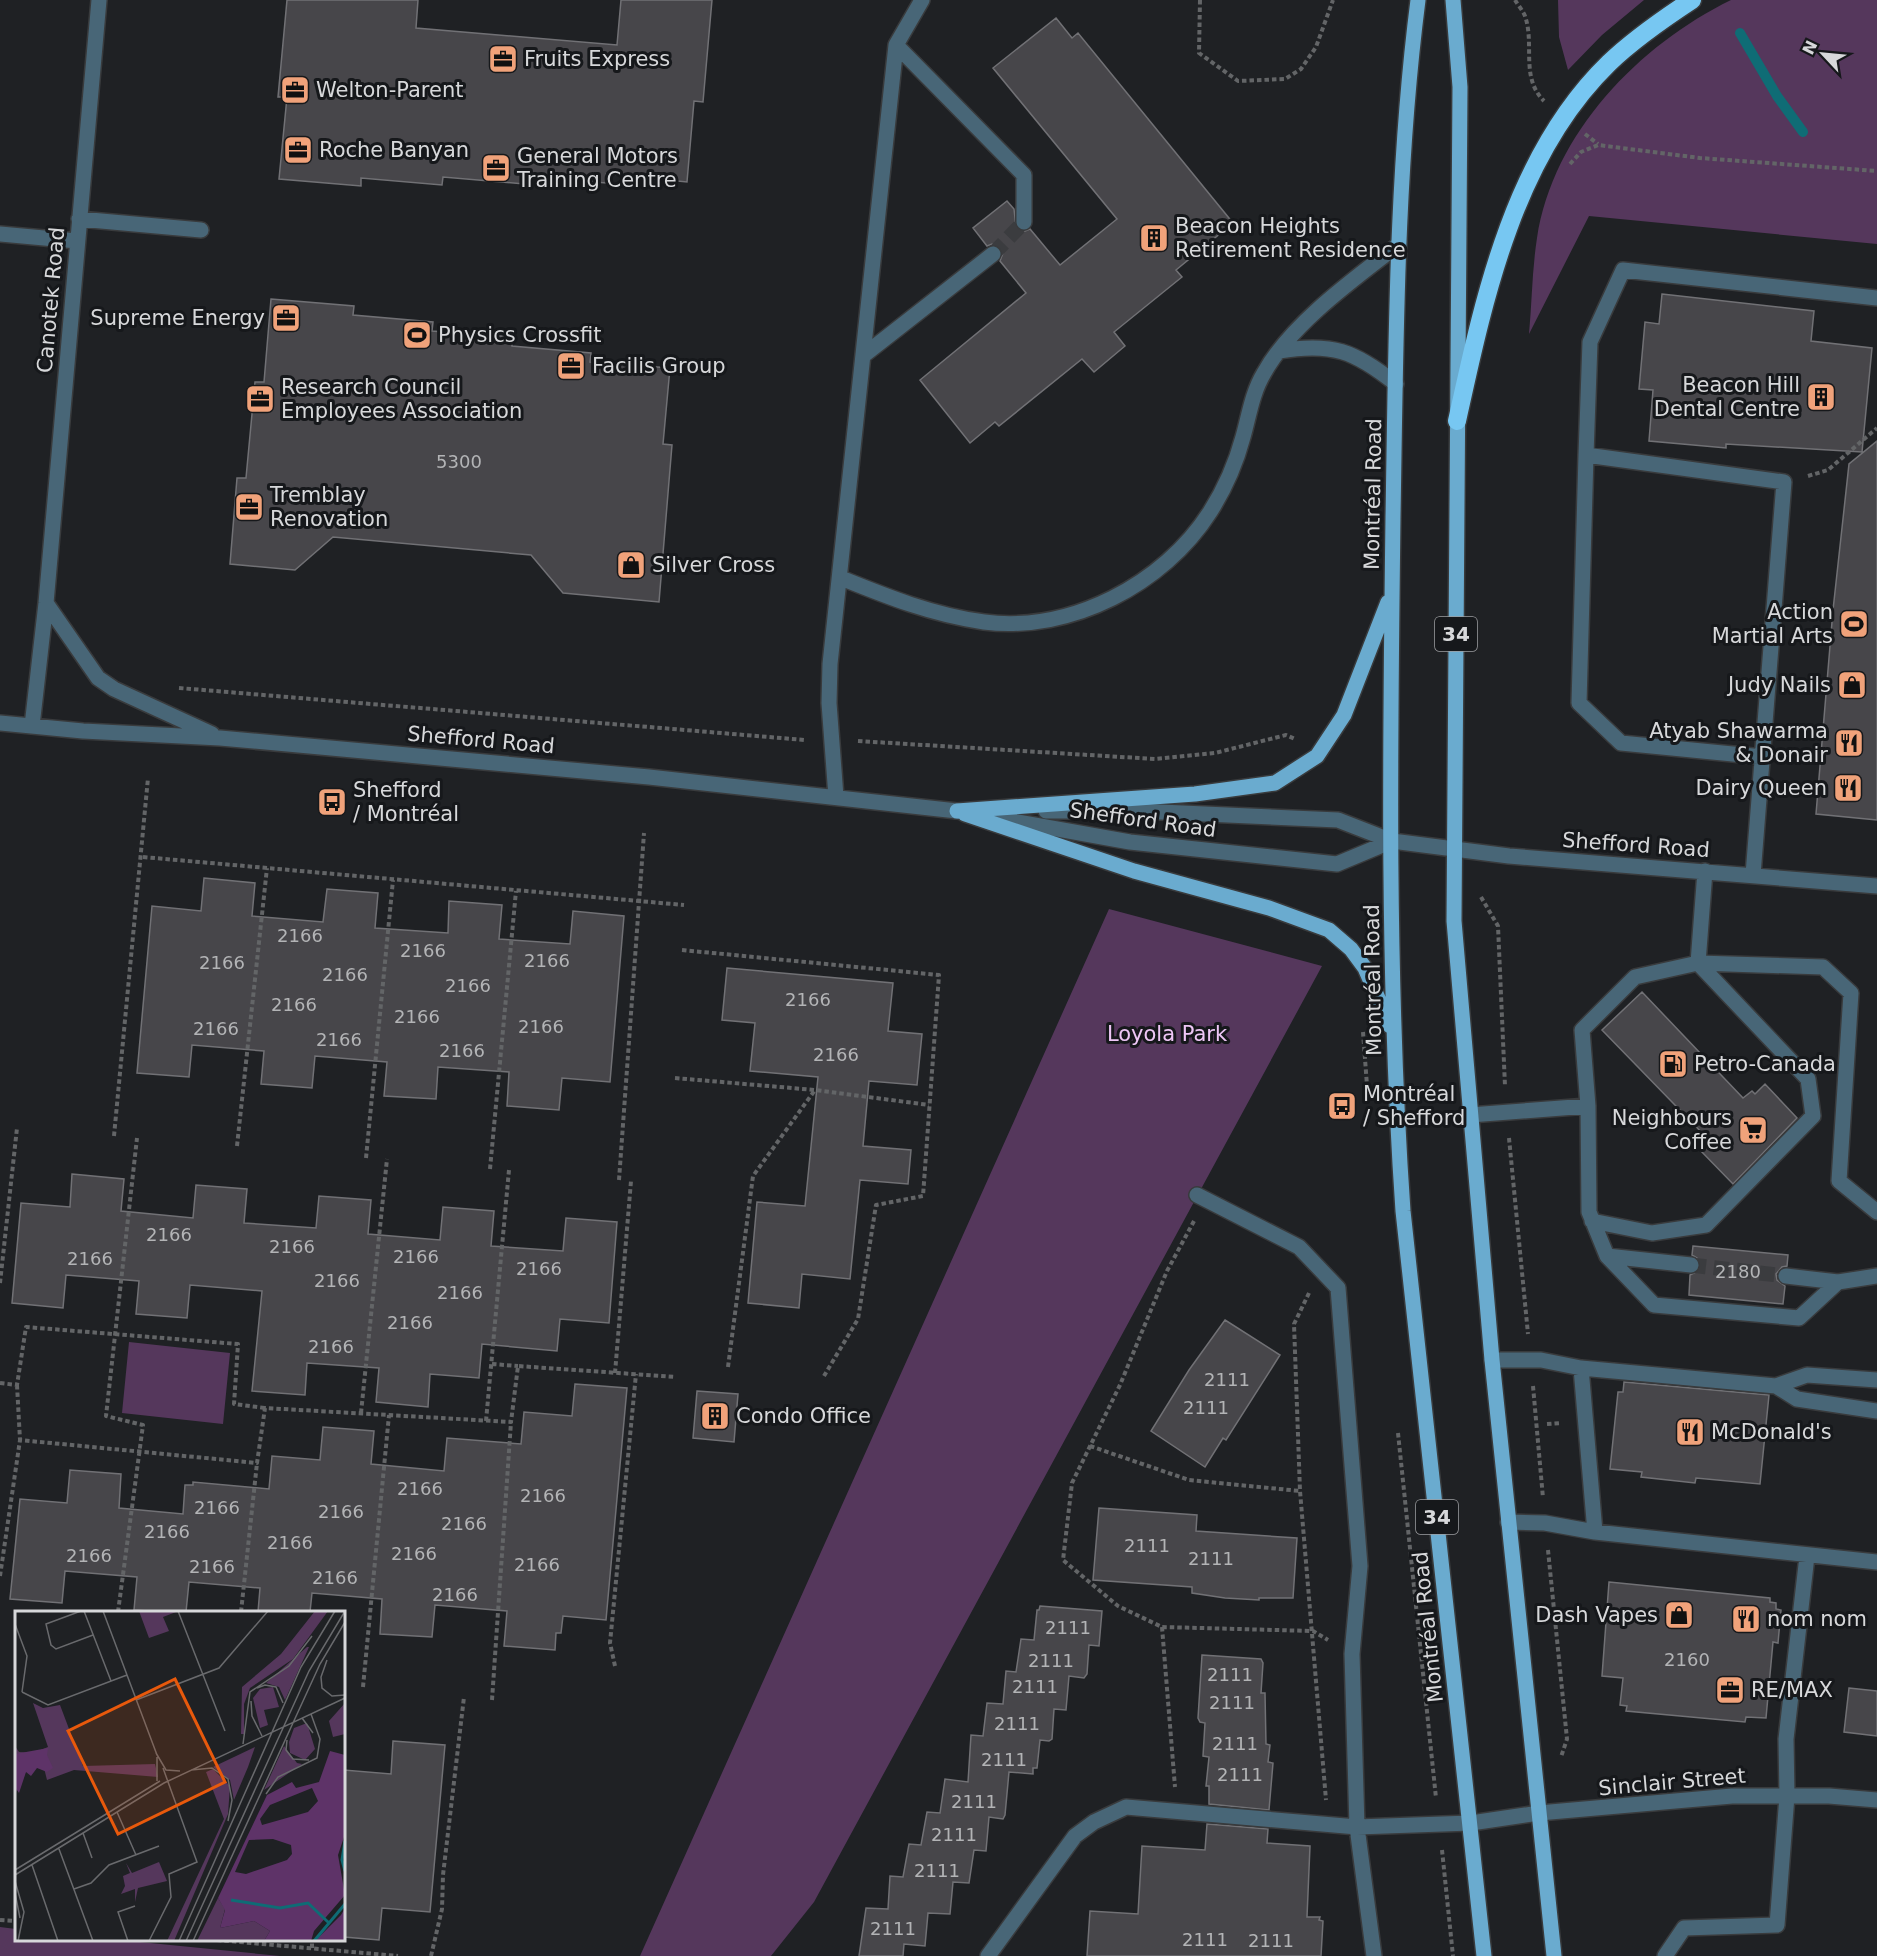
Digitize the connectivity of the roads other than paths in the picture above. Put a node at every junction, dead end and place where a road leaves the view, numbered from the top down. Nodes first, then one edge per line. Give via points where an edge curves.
1 (99, 0) edge
2 (922, 0) edge
3 (1418, 0) edge
4 (1453, 0) edge
5 (1692, 0) edge
6 (896, 45) junction
7 (79, 219) junction
8 (1024, 222) tunnel mouth
9 (201, 230) dead end
10 (0, 234) edge
11 (77, 242) junction
12 (1398, 245) junction
13 (993, 254) tunnel mouth
14 (1877, 298) edge
15 (1279, 351) junction
16 (864, 355) junction
17 (1396, 384) junction
18 (1457, 421) junction
19 (1586, 455) junction
20 (841, 578) junction
21 (1392, 590) junction
22 (46, 603) junction
23 (0, 723) edge
24 (32, 726) junction
25 (220, 738) junction
26 (1763, 758) junction
27 (836, 797) junction
28 (957, 811) junction
29 (1392, 841) junction
30 (1453, 848) junction
31 (1704, 871) junction
32 (1753, 875) junction
33 (1877, 886) edge
34 (1698, 963) junction
35 (1395, 1038) junction
36 (1588, 1106) junction
37 (1470, 1115) junction
38 (1201, 1197) road end
39 (1877, 1212) edge
40 (1592, 1221) junction
41 (1607, 1256) junction
42 (1691, 1265) tunnel mouth
43 (1786, 1276) tunnel mouth
44 (1877, 1276) edge
45 (1838, 1282) junction
46 (1492, 1360) junction
47 (1581, 1368) junction
48 (1877, 1380) edge
49 (1776, 1386) junction
50 (1877, 1411) edge
51 (1508, 1522) junction
52 (1595, 1532) junction
53 (1807, 1556) junction
54 (1877, 1562) edge
55 (1786, 1796) junction
56 (1877, 1800) edge
57 (1539, 1813) junction
58 (1471, 1822) junction
59 (1357, 1827) junction
60 (988, 1956) edge
61 (1374, 1956) edge
62 (1484, 1956) edge
63 (1554, 1956) edge
64 (1665, 1956) edge

1 - 7 street, Canotek Road
2 - 6 street
3 - 12 main road, Montréal Road / 34
4 - 18 main road, 34 via 1460,87
5 - 18 highway via 1652,26 1608,64 1579,97 1531,177 1504,237 1482,306
6 - 8 street via 1024,175
6 - 16 street
7 - 9 street
7 - 11 street, Canotek Road
10 - 11 street
11 - 22 street, Canotek Road
12 - 15 street via 1329,300
12 - 17 main road, Montréal Road / 34
13 - 16 street
14 - 19 street via 1623,270 1590,342
15 - 17 street via 1307,346 1353,353
15 - 20 street via 1263,373 1229,476 1210,512 1185,546 1152,575 1117,596 1033,621 986,622 935,613
16 - 20 street
17 - 21 main road, Montréal Road / 34
18 - 30 main road, 34
19 - 26 street via 1579,703 1621,743
19 - 26 street via 1784,482
20 - 27 street via 828,703
21 - 28 main road via 1344,715 1317,756 1275,783 1195,794
21 - 29 main road, Montréal Road / 34
22 - 24 street, Canotek Road
22 - 25 street via 98,678
23 - 24 street, Shefford Road
24 - 25 street, Shefford Road
25 - 27 street, Shefford Road
26 - 32 street
27 - 28 street, Shefford Road
28 - 29 street, Shefford Road via 1137,811 1338,820
28 - 29 street, Shefford Road via 1130,842 1336,864
28 - 35 main road via 1134,871 1269,908 1329,930 1365,968
29 - 30 street, Shefford Road
29 - 35 main road, Montréal Road / 34
30 - 31 street, Shefford Road
30 - 37 main road, 34 via 1455,933
31 - 32 street, Shefford Road
31 - 34 street
32 - 33 street, Shefford Road
34 - 36 street via 1635,977 1582,1030
34 - 39 street via 1822,967 1851,993 1839,1181
34 - 40 street via 1808,1078 1813,1116 1706,1225 1653,1233
35 - 58 main road, Montréal Road / 34 via 1403,1211
36 - 37 street
36 - 40 street via 1588,1212
37 - 46 main road, 34
38 - 59 street via 1299,1247 1338,1288 1359,1554 1352,1654
40 - 41 street
41 - 42 street
41 - 45 street via 1654,1305 1799,1318
43 - 45 street
44 - 45 street
46 - 47 street via 1541,1360
46 - 51 main road, 34
47 - 49 street
47 - 52 street
48 - 49 street via 1807,1375
49 - 50 street via 1797,1399
51 - 52 street via 1545,1523
51 - 57 main road, 34
52 - 53 street
53 - 54 street
53 - 55 street via 1786,1739
55 - 56 street, Sinclair Street
55 - 57 street, Sinclair Street via 1732,1796
55 - 64 street via 1777,1925 1684,1928
57 - 58 street, Sinclair Street
57 - 63 main road, 34
58 - 59 street, Sinclair Street
58 - 62 main road, Montréal Road / 34
59 - 60 street, Sinclair Street via 1126,1807 1075,1836
59 - 61 street

